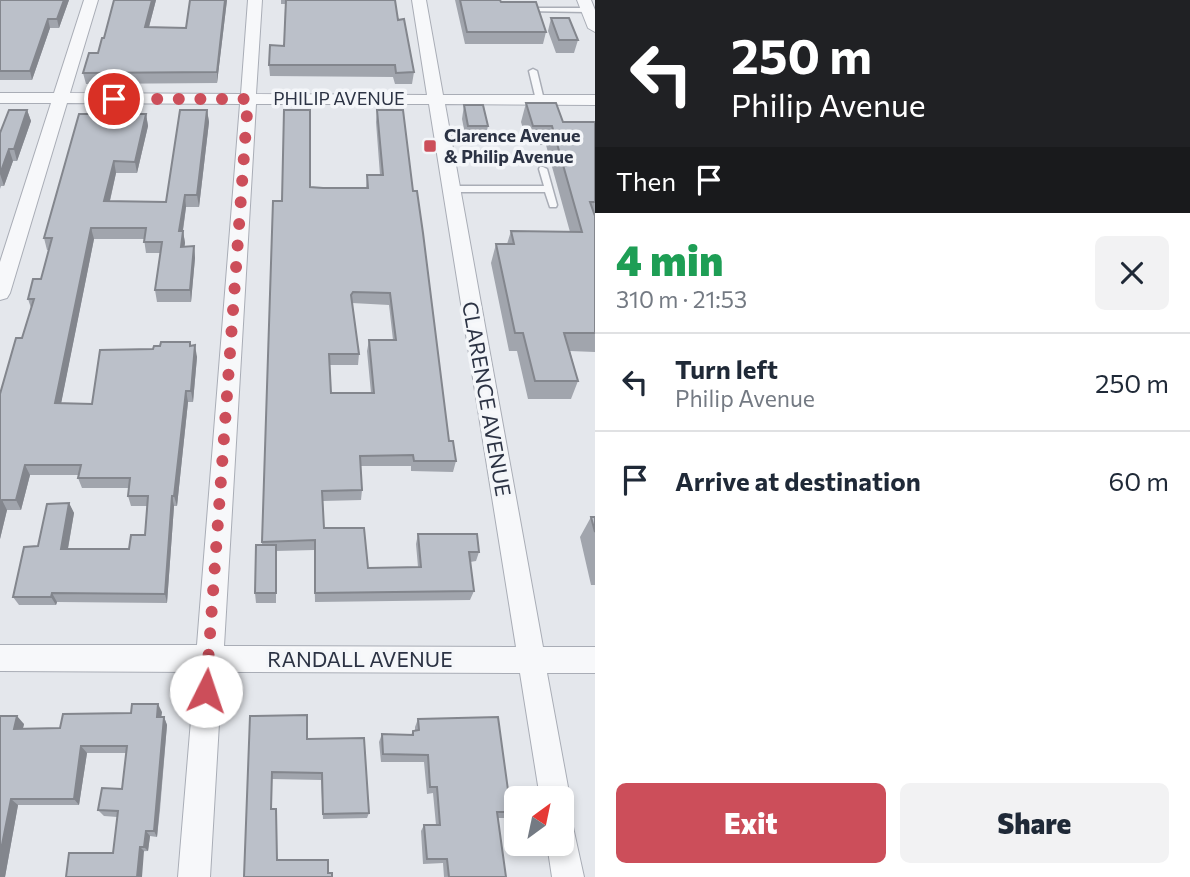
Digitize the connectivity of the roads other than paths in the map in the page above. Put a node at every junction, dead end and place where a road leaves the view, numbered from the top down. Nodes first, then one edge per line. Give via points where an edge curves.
1 (91, 0) edge
2 (255, 0) edge
3 (419, 0) edge
4 (586, 5) edge
5 (526, 10) edge
6 (595, 28) edge
7 (533, 71) dead end
8 (0, 98) edge
9 (61, 98) junction
10 (248, 99) junction
11 (436, 99) junction
12 (540, 100) junction
13 (595, 100) edge
14 (543, 169) dead end
15 (451, 189) junction
16 (549, 189) junction
17 (554, 205) dead end
18 (0, 293) edge
19 (0, 658) edge
20 (209, 659) junction
21 (531, 660) junction
22 (595, 660) edge
23 (553, 786) edge
24 (565, 856) edge
25 (194, 877) edge
26 (568, 877) edge

1 - 9 street
2 - 10 street
3 - 11 street, CLARENCE AVENUE
4 - 5 lane
4 - 6 street
7 - 12 lane
8 - 9 street, PHILIP AVENUE
9 - 10 street, PHILIP AVENUE
9 - 18 street
10 - 11 street, PHILIP AVENUE
10 - 20 street
11 - 12 street, PHILIP AVENUE
11 - 15 street, CLARENCE AVENUE
12 - 13 street, PHILIP AVENUE
14 - 16 lane
15 - 16 lane
15 - 21 street, CLARENCE AVENUE
16 - 17 lane
19 - 20 street, RANDALL AVENUE
20 - 21 street, RANDALL AVENUE
20 - 25 street
21 - 22 street, RANDALL AVENUE
21 - 23 street, CLARENCE AVENUE
24 - 26 street

